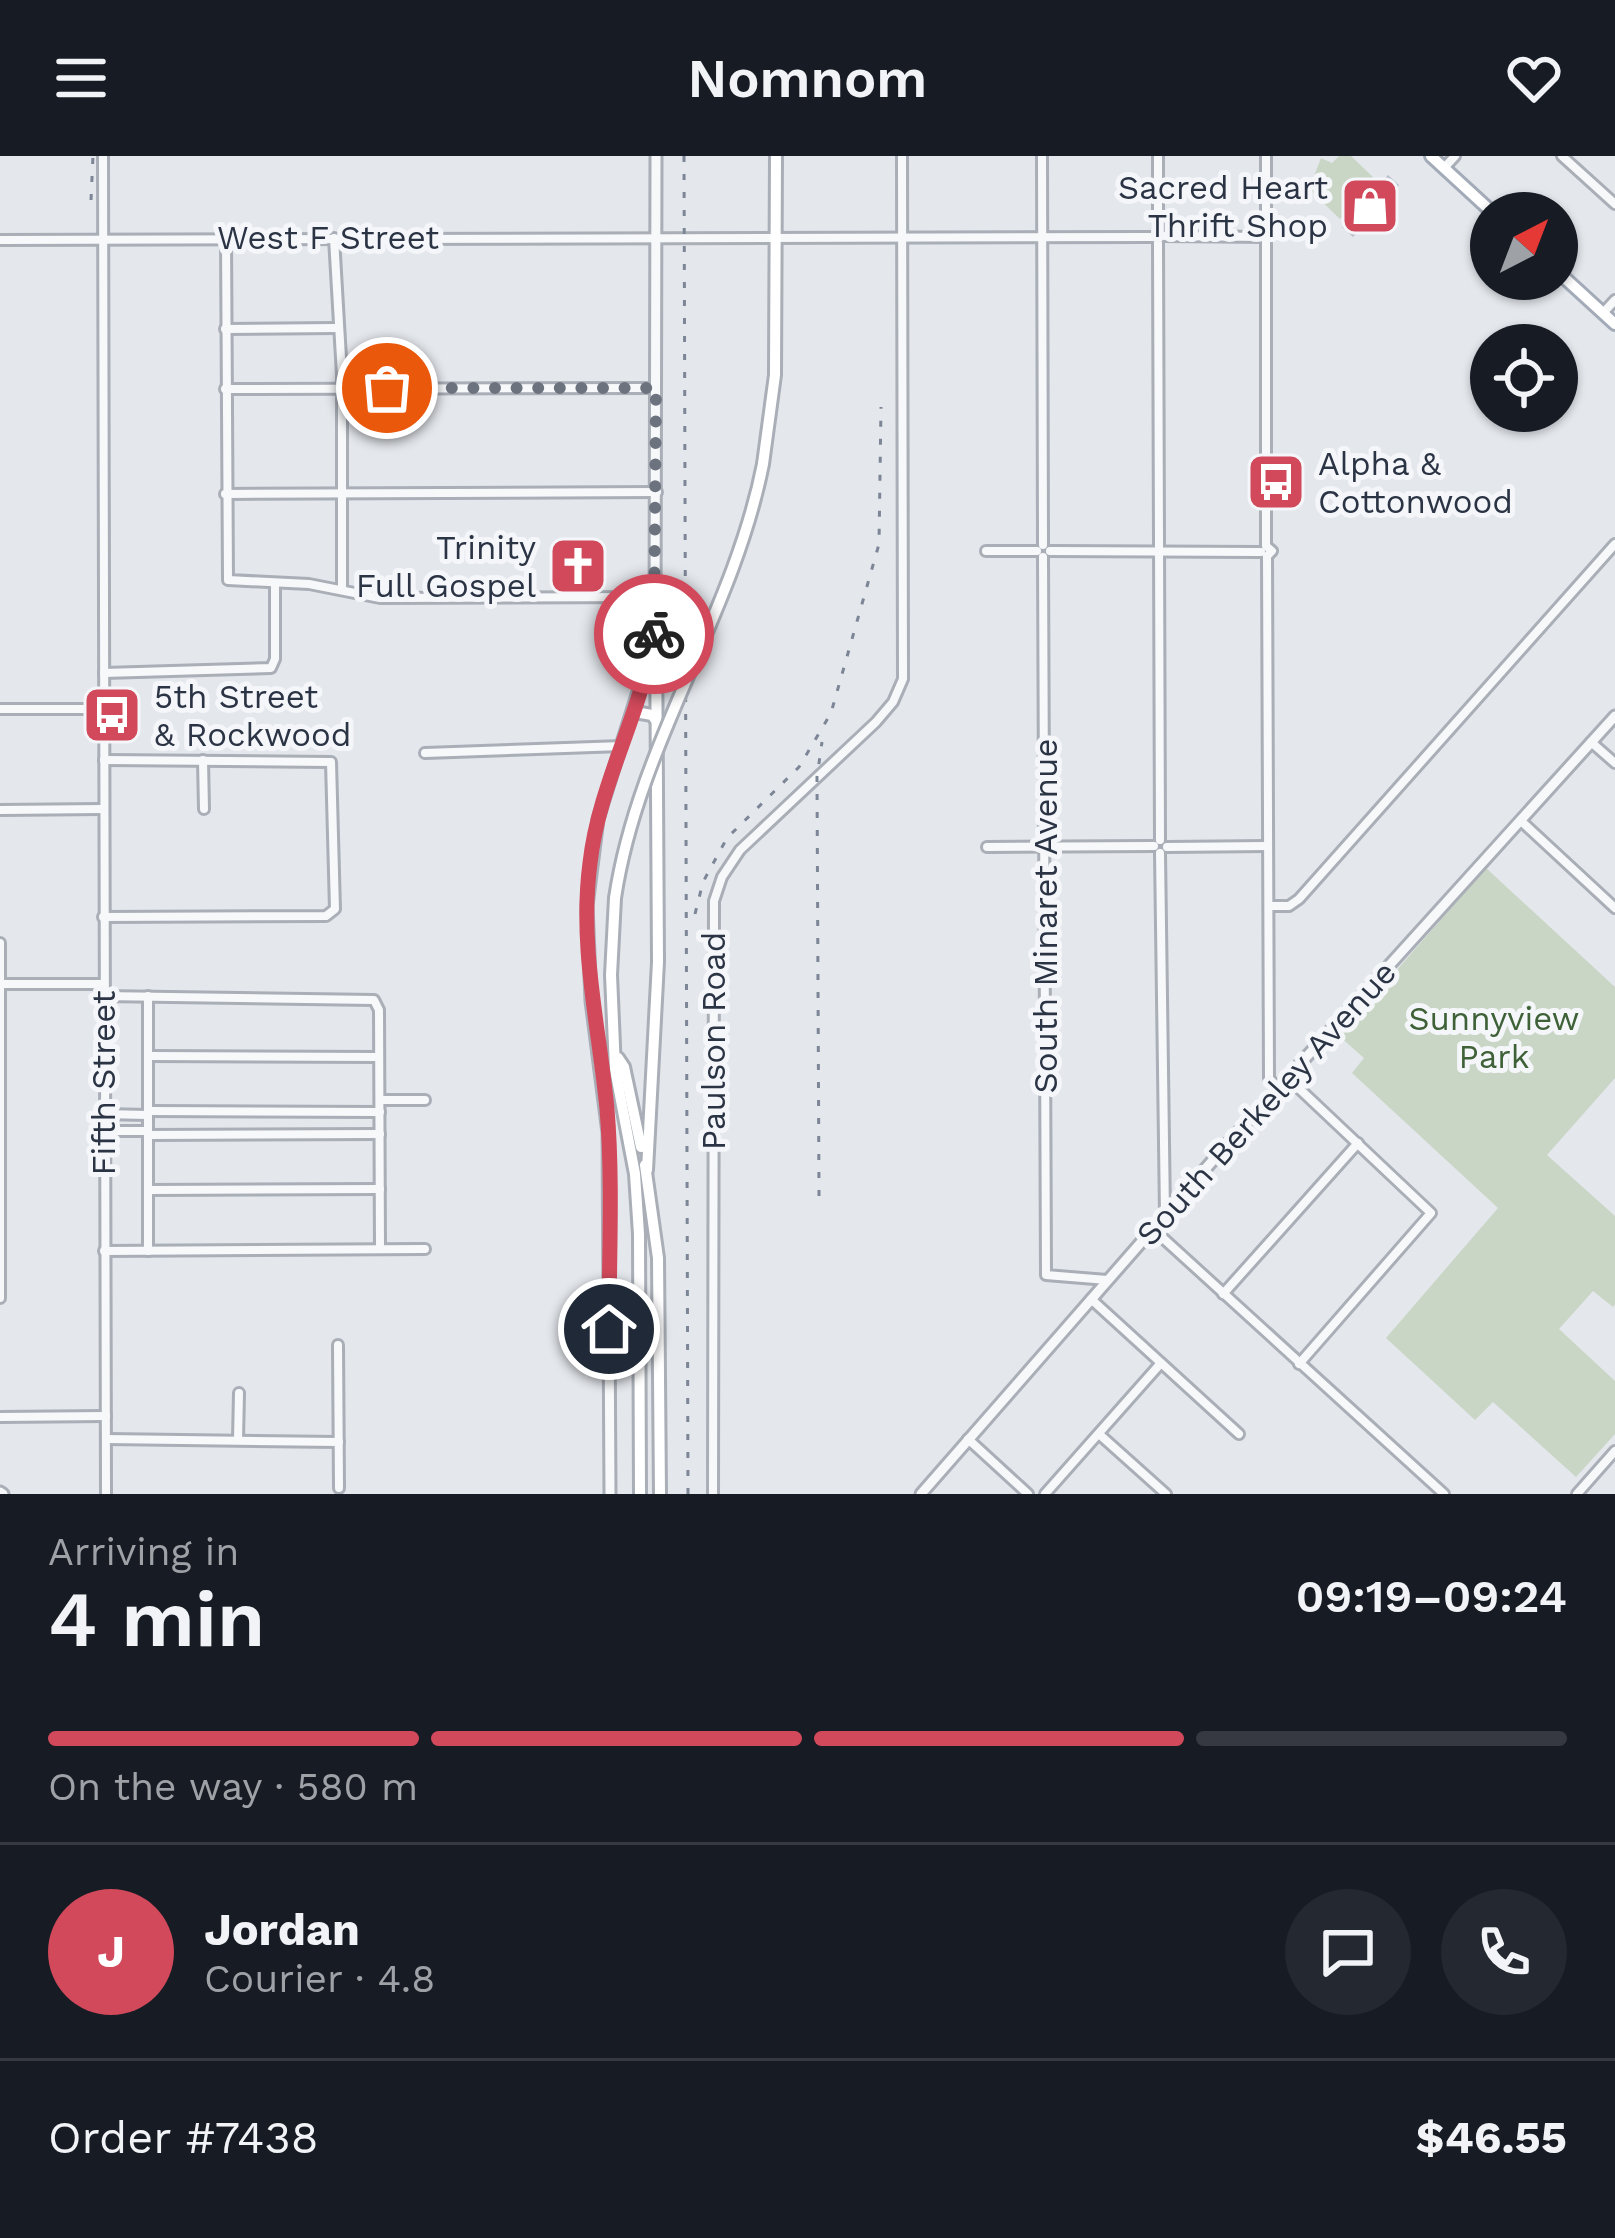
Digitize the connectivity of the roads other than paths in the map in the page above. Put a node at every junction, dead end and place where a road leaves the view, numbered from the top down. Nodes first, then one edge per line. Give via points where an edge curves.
1 (103, 156) edge
2 (656, 156) edge
3 (776, 156) edge
4 (902, 156) edge
5 (1042, 156) edge
6 (1158, 156) edge
7 (1266, 156) edge
8 (1431, 156) edge
9 (1455, 156) edge
10 (1562, 156) edge
11 (1444, 168) junction
12 (1470, 192) edge
13 (1615, 204) edge
14 (656, 237) junction
15 (902, 237) junction
16 (1042, 237) junction
17 (1158, 237) junction
18 (1266, 237) junction
19 (226, 238) junction
20 (334, 238) junction
21 (777, 238) junction
22 (101, 239) junction
23 (0, 240) edge
24 (1578, 290) edge
25 (1615, 300) edge
26 (1603, 313) junction
27 (1615, 324) edge
28 (337, 328) junction
29 (225, 329) junction
30 (656, 388) junction
31 (225, 389) junction
32 (342, 389) junction
33 (657, 492) junction
34 (225, 494) junction
35 (343, 494) junction
36 (1615, 544) edge
37 (986, 550) dead end
38 (1043, 551) junction
39 (1160, 551) junction
40 (1265, 551) junction
41 (275, 583) junction
42 (342, 591) junction
43 (656, 597) junction
44 (656, 624) junction
45 (104, 673) junction
46 (0, 709) edge
47 (104, 709) junction
48 (635, 712) junction
49 (1615, 716) edge
50 (658, 723) junction
51 (1592, 742) junction
52 (622, 746) junction
53 (425, 753) dead end
54 (104, 760) junction
55 (203, 760) junction
56 (1615, 764) edge
57 (204, 808) dead end
58 (0, 809) edge
59 (104, 809) junction
60 (1521, 821) junction
61 (1160, 846) junction
62 (1268, 846) junction
63 (987, 847) dead end
64 (1044, 847) junction
65 (1269, 906) junction
66 (1615, 908) edge
67 (103, 916) junction
68 (0, 944) edge
69 (0, 984) edge
70 (102, 984) junction
71 (102, 996) junction
72 (148, 996) junction
73 (149, 1056) junction
74 (380, 1057) junction
75 (618, 1058) junction
76 (1288, 1078) junction
77 (1277, 1090) junction
78 (380, 1100) junction
79 (425, 1100) dead end
80 (380, 1112) junction
81 (148, 1113) junction
82 (103, 1114) junction
83 (131, 1115) junction
84 (0, 1117) edge
85 (104, 1131) junction
86 (131, 1131) junction
87 (148, 1133) junction
88 (380, 1133) junction
89 (1358, 1143) junction
90 (646, 1170) junction
91 (380, 1189) junction
92 (148, 1190) junction
93 (0, 1209) edge
94 (1166, 1214) junction
95 (1153, 1228) junction
96 (424, 1249) dead end
97 (380, 1250) junction
98 (104, 1251) junction
99 (148, 1251) junction
100 (1107, 1280) junction
101 (1223, 1294) junction
102 (0, 1298) edge
103 (1090, 1299) junction
104 (338, 1345) dead end
105 (639, 1362) junction
106 (610, 1363) junction
107 (1162, 1363) junction
108 (1299, 1364) junction
109 (238, 1393) dead end
110 (106, 1416) junction
111 (0, 1417) edge
112 (1099, 1434) junction
113 (1239, 1434) dead end
114 (967, 1438) junction
115 (106, 1439) junction
116 (238, 1440) junction
117 (339, 1442) junction
118 (1615, 1451) edge
119 (339, 1488) dead end
120 (1581, 1490) edge
121 (106, 1494) edge
122 (610, 1494) edge
123 (640, 1494) edge
124 (660, 1494) edge
125 (713, 1494) edge
126 (921, 1494) edge
127 (1028, 1494) edge
128 (1046, 1494) edge
129 (1166, 1494) edge
130 (1444, 1494) edge
131 (1593, 1494) edge

1 - 22 street, Fifth Street
2 - 14 street
3 - 21 main road
4 - 15 street
5 - 16 street, South Minaret Avenue
6 - 17 street
7 - 18 street
8 - 11 main road
9 - 11 street
10 - 13 street
11 - 12 main road
14 - 20 street, West F Street
14 - 21 street, West F Street
14 - 30 street
15 - 16 street, West F Street
15 - 21 street, West F Street
15 - 125 street, Paulson Road via 901,686 888,709 740,850 716,895
16 - 17 street, West F Street
16 - 38 street, South Minaret Avenue
17 - 18 street, West F Street
17 - 39 street
18 - 40 street
19 - 20 street, West F Street
19 - 22 street, West F Street
19 - 29 street
20 - 28 street
21 - 75 main road, bridge via 775,375 763,464 726,591 643,779 615,898
22 - 23 street, West F Street
22 - 45 street, Fifth Street
24 - 26 main road
25 - 26 street
26 - 27 main road
28 - 29 street
28 - 32 street
29 - 31 street
30 - 32 street
30 - 33 street
31 - 32 street
31 - 34 street
32 - 35 street
33 - 35 street
33 - 43 street
34 - 35 street
34 - 41 street via 228,580
35 - 42 street
36 - 65 street via 1299,899
37 - 38 street
38 - 39 street
38 - 64 street, South Minaret Avenue
39 - 40 street
39 - 61 street
40 - 62 street
41 - 42 street
41 - 45 street via 273,666
42 - 43 street via 380,598
43 - 44 street
44 - 48 street
44 - 50 main road
45 - 47 street, Fifth Street
46 - 47 street
47 - 54 street, Fifth Street
48 - 50 main road
48 - 52 street
49 - 51 street, South Berkeley Avenue
50 - 90 main road via 658,962
51 - 56 street
51 - 60 street, South Berkeley Avenue
52 - 53 street
52 - 106 street via 598,819 586,906 607,1113
54 - 55 street
54 - 59 street, Fifth Street
55 - 57 street
55 - 67 street via 331,762 332,915
58 - 59 street
59 - 67 street, Fifth Street
60 - 66 street
60 - 76 street, South Berkeley Avenue
61 - 62 street
61 - 64 street
61 - 94 street
62 - 65 street
63 - 64 street
64 - 100 street, South Minaret Avenue via 1046,1275
65 - 77 street via 1269,1078
67 - 70 street, Fifth Street
68 - 69 street
69 - 70 street
69 - 84 street
70 - 71 street, Fifth Street
71 - 72 street
71 - 82 street, Fifth Street
72 - 73 street
72 - 74 street via 374,1000
73 - 74 street
73 - 81 street
74 - 78 street
75 - 90 main road
75 - 105 main road via 637,1193
76 - 77 street, South Berkeley Avenue
76 - 89 street
77 - 94 street, South Berkeley Avenue
78 - 79 street
78 - 80 street
80 - 81 street
80 - 88 street
81 - 83 street
81 - 87 street
82 - 83 street
82 - 85 street, Fifth Street
83 - 86 street
84 - 93 street
85 - 86 street
85 - 98 street, Fifth Street
86 - 87 street
87 - 88 street
87 - 92 street
88 - 91 street
89 - 101 street
89 - 108 street via 1430,1213
90 - 124 main road via 658,1258
91 - 92 street
91 - 97 street
92 - 99 street
93 - 102 street
94 - 95 street, South Berkeley Avenue
95 - 100 street, South Berkeley Avenue
95 - 101 street
96 - 97 street
97 - 99 street
98 - 99 street
98 - 110 street, Fifth Street
100 - 103 street, South Berkeley Avenue
101 - 108 street
103 - 107 street
103 - 114 street, South Berkeley Avenue
104 - 117 street
105 - 106 main road
105 - 123 main road
106 - 122 street
107 - 112 street
107 - 113 street
108 - 130 street
109 - 116 street
110 - 111 street
110 - 115 street, Fifth Street
112 - 128 street
112 - 129 street
114 - 126 street, South Berkeley Avenue
114 - 127 street
115 - 116 street
115 - 121 street, Fifth Street
116 - 117 street
117 - 119 street
118 - 120 street
120 - 131 street

